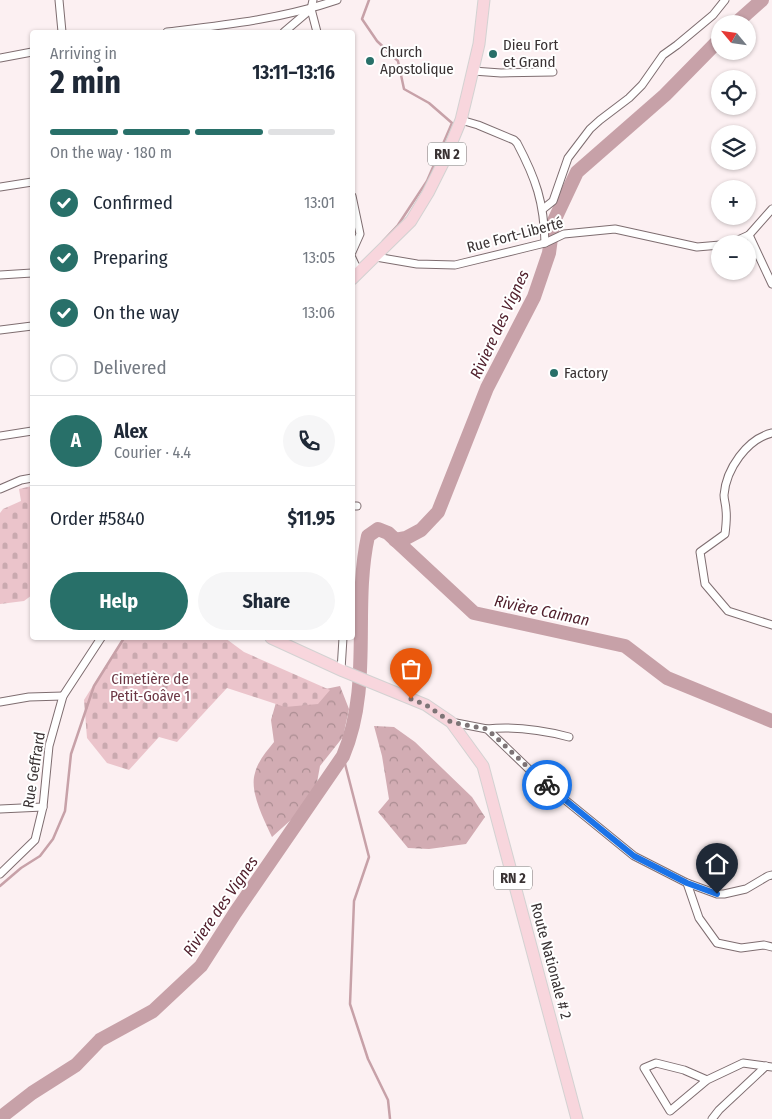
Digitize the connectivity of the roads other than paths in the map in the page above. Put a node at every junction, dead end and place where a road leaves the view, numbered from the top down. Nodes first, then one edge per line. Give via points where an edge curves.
1 (59, 0) edge
2 (313, 0) edge
3 (337, 0) edge
4 (484, 0) edge
5 (725, 0) edge
6 (311, 9) junction
7 (62, 30) edge
8 (181, 30) edge
9 (286, 30) edge
10 (316, 30) edge
11 (30, 52) edge
12 (0, 58) edge
13 (473, 71) junction
14 (553, 72) dead end
15 (460, 120) junction
16 (30, 182) edge
17 (0, 187) edge
18 (543, 209) junction
19 (772, 209) edge
20 (355, 210) edge
21 (749, 235) edge
22 (545, 243) junction
23 (355, 245) edge
24 (711, 246) edge
25 (756, 250) edge
26 (376, 257) junction
27 (30, 273) edge
28 (0, 275) edge
29 (356, 276) edge
30 (772, 284) edge
31 (30, 326) edge
32 (0, 330) edge
33 (30, 431) edge
34 (772, 433) edge
35 (0, 436) edge
36 (30, 478) edge
37 (0, 489) edge
38 (772, 625) edge
39 (100, 640) edge
40 (275, 640) edge
41 (343, 640) edge
42 (342, 670) junction
43 (63, 696) junction
44 (0, 702) edge
45 (451, 722) junction
46 (487, 729) junction
47 (569, 737) dead end
48 (43, 807) junction
49 (0, 809) edge
50 (0, 874) edge
51 (772, 875) edge
52 (687, 883) junction
53 (772, 947) edge
54 (769, 1066) edge
55 (707, 1080) junction
56 (577, 1119) edge
57 (712, 1119) edge

1 - 7 street
2 - 6 street
3 - 6 street
4 - 13 main road, RN 2
5 - 18 street via 713,14 663,55 629,98 590,130 568,158 554,201
6 - 8 street
6 - 9 street
6 - 10 street
11 - 12 street
13 - 14 street
13 - 15 main road, RN 2
15 - 18 street via 517,143 532,171
15 - 26 main road, RN 2 via 440,169 411,220
16 - 17 street
18 - 22 street
19 - 21 street
20 - 23 street via 360,234
22 - 24 street, Rue Fort-Liberté via 564,234 615,229 697,247
22 - 26 street, Rue Fort-Liberté via 455,265 417,264
25 - 30 street
26 - 29 main road, RN 2
27 - 28 street
31 - 32 street
33 - 35 street
34 - 38 street via 761,436 744,450 734,466 726,482 724,534 700,552 705,584 728,611
36 - 37 street
39 - 43 street, Rue Geffrard
40 - 42 main road, RN 2
41 - 42 street
42 - 45 main road, Route Nationale # 2 / RN 2 via 426,705
43 - 44 street
43 - 48 street, Rue Geffrard via 49,746
45 - 46 street
45 - 56 main road, Route Nationale # 2 / RN 2 via 483,766
46 - 47 street via 529,729
46 - 52 street via 537,777 634,856
48 - 49 street
48 - 50 street, Rue Geffrard via 35,840
51 - 52 street via 746,889 724,894
52 - 53 street via 699,918 717,943 741,948
54 - 55 street via 743,1063
54 - 57 street via 718,1110
55 - 55 street via 670,1110 644,1068 656,1063

